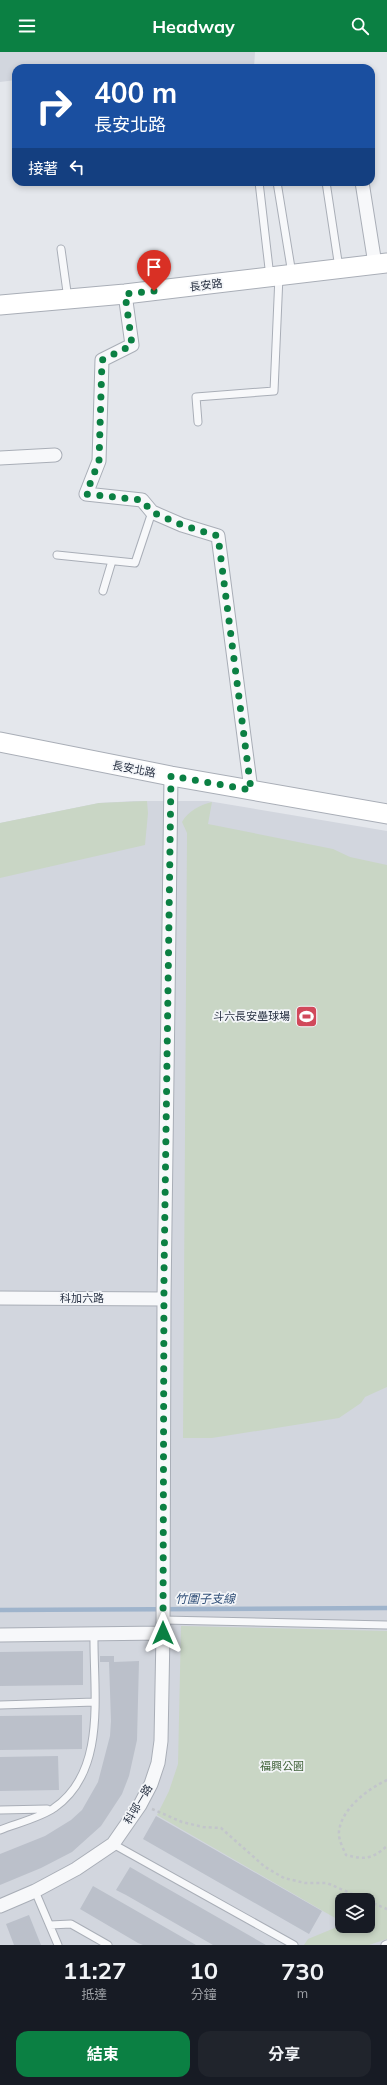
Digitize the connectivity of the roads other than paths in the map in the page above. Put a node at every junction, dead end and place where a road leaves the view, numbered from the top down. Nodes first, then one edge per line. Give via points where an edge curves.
1 (260, 186) edge
2 (278, 186) edge
3 (327, 186) edge
4 (363, 186) edge
5 (61, 249) dead end
6 (381, 264) edge
7 (339, 269) junction
8 (280, 276) junction
9 (125, 294) junction
10 (68, 299) junction
11 (0, 305) edge
12 (198, 422) dead end
13 (55, 455) dead end
14 (0, 458) edge
15 (152, 512) junction
16 (57, 555) dead end
17 (112, 561) junction
18 (103, 591) dead end
19 (0, 742) edge
20 (171, 776) junction
21 (251, 790) junction
22 (387, 814) edge
23 (0, 1298) edge
24 (164, 1299) junction
25 (387, 1625) edge
26 (163, 1626) junction
27 (94, 1634) junction
28 (0, 1635) edge
29 (95, 1702) junction
30 (0, 1705) edge
31 (53, 1809) junction
32 (0, 1810) edge
33 (0, 1830) edge
34 (113, 1844) junction
35 (35, 1891) junction
36 (0, 1906) edge
37 (50, 1925) junction
38 (58, 1945) edge
39 (108, 1945) edge
40 (294, 1945) edge

1 - 8 lane
2 - 8 lane
3 - 7 lane
4 - 6 street
5 - 10 lane
6 - 7 street, 長安路
7 - 8 street, 長安路
8 - 9 street, 長安路
8 - 12 lane via 274,391 196,397
9 - 10 street, 長安路
9 - 15 street via 132,345 102,360 99,461 86,494 142,500
10 - 11 street, 長安路
13 - 14 street
15 - 17 lane via 135,563
15 - 21 street via 218,536
16 - 17 lane
17 - 18 lane
19 - 20 street, 長安北路
20 - 21 street, 長安北路
20 - 24 street, 科邨一路
21 - 22 street, 長安北路
23 - 24 street, 科加六路
24 - 26 street, 科邨一路
25 - 26 lane
26 - 27 street
26 - 34 street, 科邨一路 via 161,1741 158,1763 140,1805
27 - 28 street
27 - 29 lane
29 - 30 lane
29 - 31 lane via 92,1741 82,1774 76,1787
31 - 32 lane
31 - 33 lane
34 - 35 street, 科邨一路 via 76,1869
34 - 40 lane
35 - 36 street, 科邨一路
35 - 37 lane
37 - 38 lane
37 - 39 lane via 71,1924

